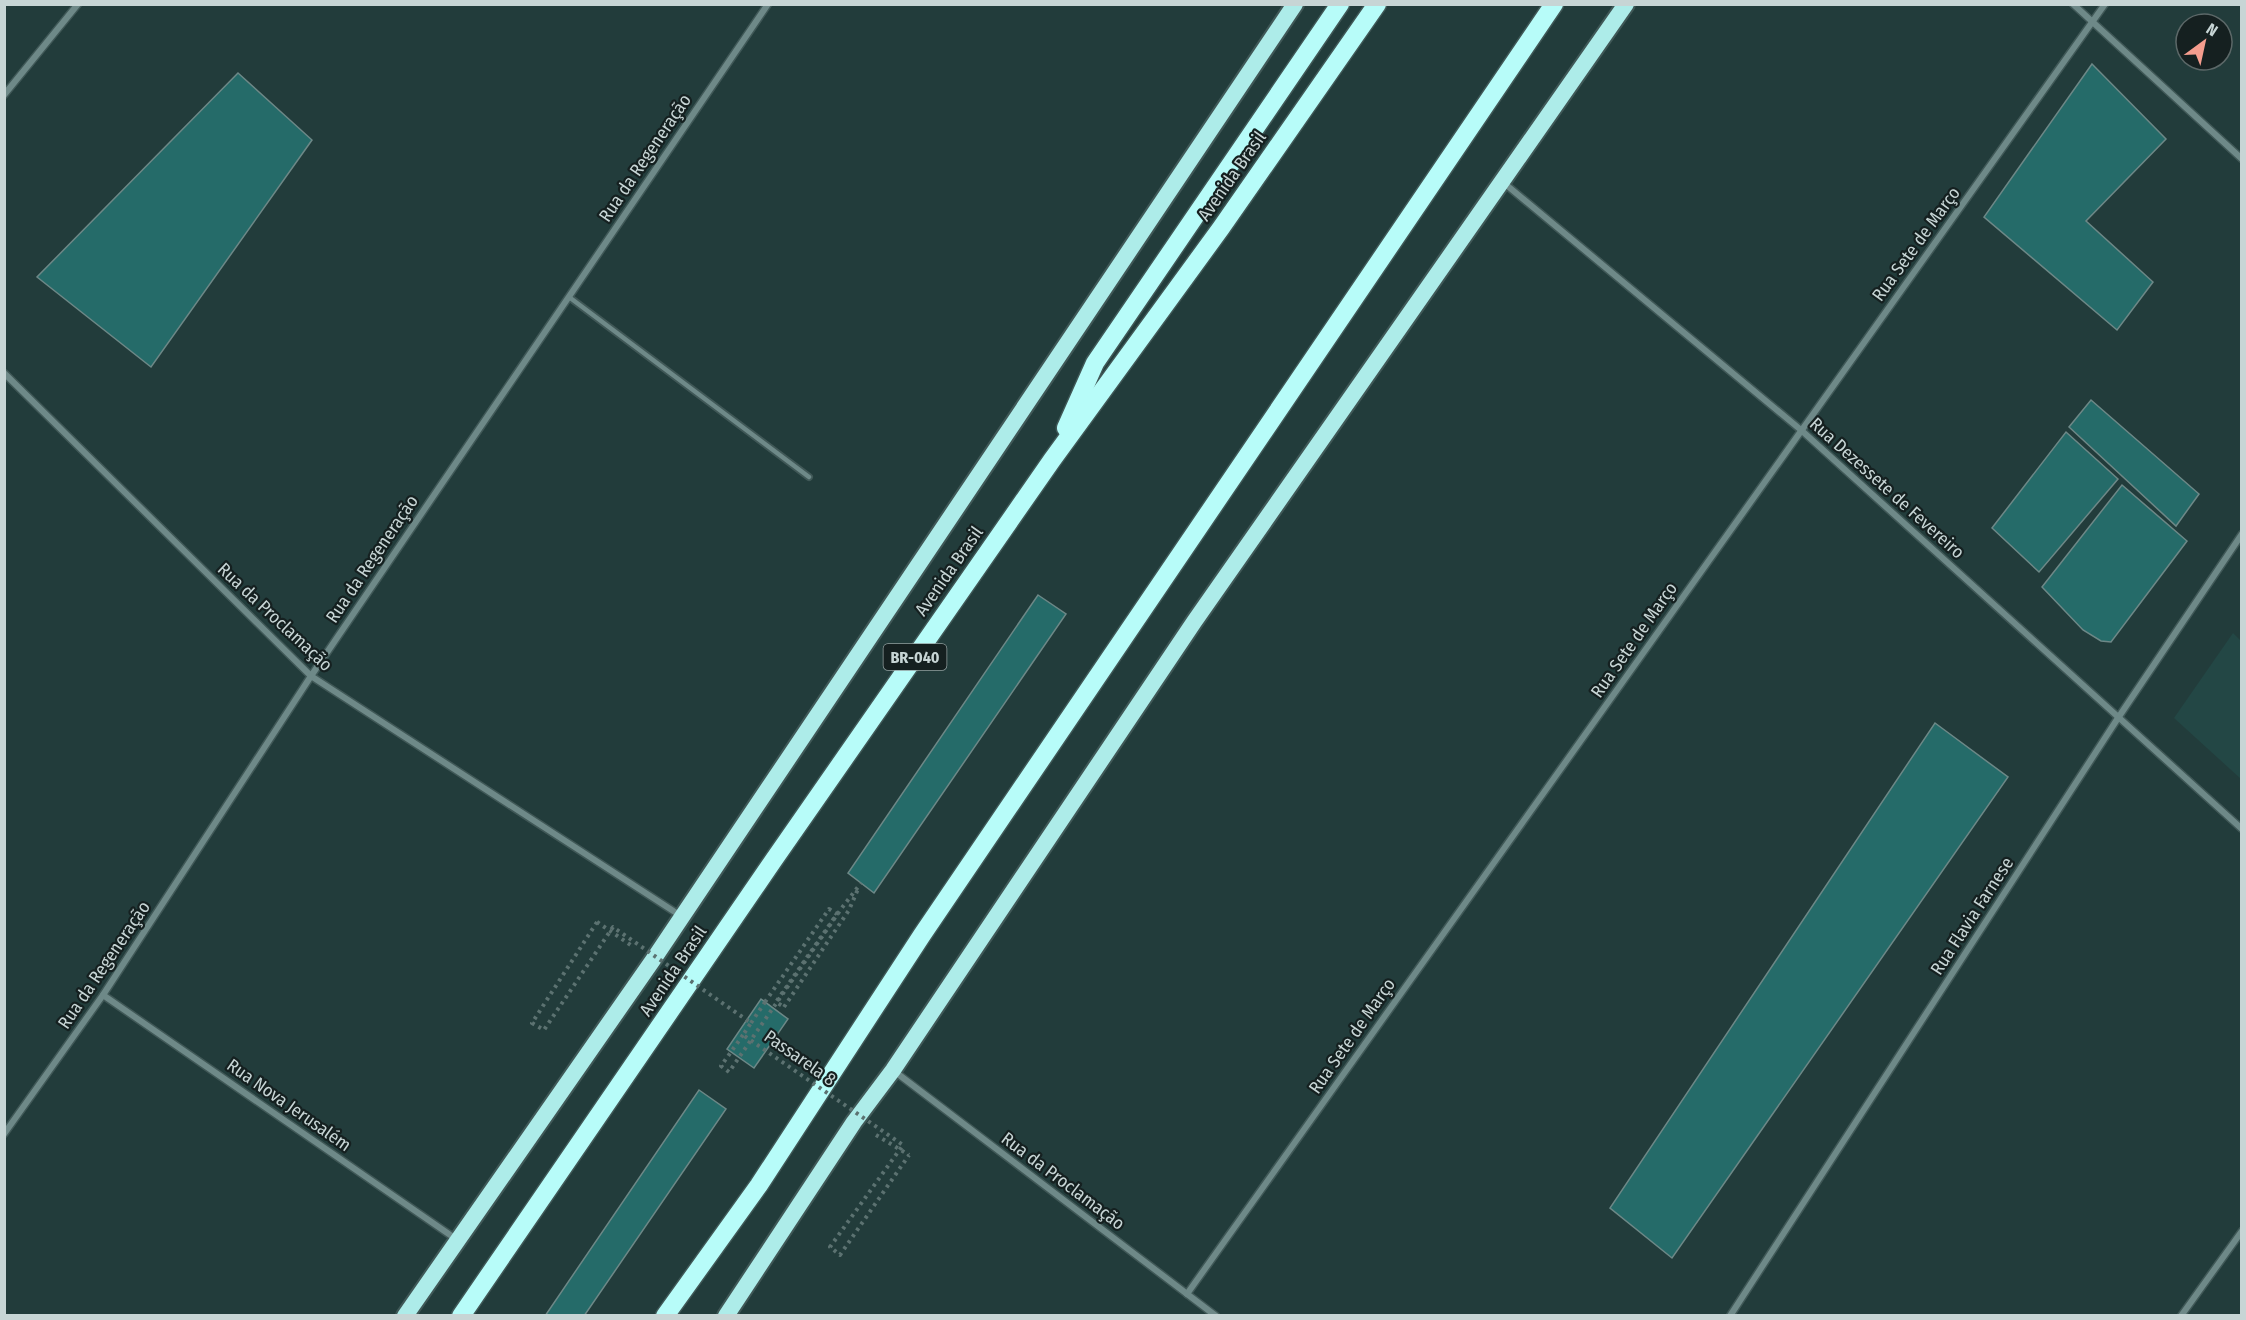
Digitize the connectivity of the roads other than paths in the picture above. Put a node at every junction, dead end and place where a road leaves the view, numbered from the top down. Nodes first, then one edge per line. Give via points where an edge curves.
1 (78, 4) edge
2 (768, 4) edge
3 (1295, 4) edge
4 (1340, 4) edge
5 (1377, 4) edge
6 (1554, 4) edge
7 (1626, 4) edge
8 (2073, 4) edge
9 (2105, 4) edge
10 (2092, 23) junction
11 (4, 94) edge
12 (2241, 159) edge
13 (1502, 180) junction
14 (569, 297) junction
15 (4, 373) edge
16 (1801, 430) junction
17 (1052, 460) junction
18 (809, 477) dead end
19 (2241, 534) edge
20 (311, 676) junction
21 (2118, 718) junction
22 (2241, 829) edge
23 (681, 917) junction
24 (104, 995) junction
25 (893, 1070) junction
26 (4, 1134) edge
27 (2241, 1231) edge
28 (458, 1240) junction
29 (1187, 1294) junction
30 (405, 1316) edge
31 (461, 1316) edge
32 (665, 1316) edge
33 (726, 1316) edge
34 (1216, 1316) edge
35 (1730, 1316) edge
36 (2181, 1316) edge

1 - 11 street
2 - 14 street, Rua da Regeneração
3 - 23 highway, Avenida Brasil
4 - 17 highway via 1095,363
5 - 17 highway, Avenida Brasil / BR-040
6 - 32 highway via 922,935 759,1185
7 - 13 highway
8 - 10 street
9 - 10 street, Rua Sete de Março
10 - 12 street
10 - 16 street, Rua Sete de Março
13 - 16 street, Rua Dezessete de Fevereiro
13 - 25 highway via 1194,622
14 - 18 lane
14 - 20 street, Rua da Regeneração
15 - 20 street, Rua da Proclamação
16 - 21 street, Rua Dezessete de Fevereiro
16 - 29 street, Rua Sete de Março
17 - 31 highway, Avenida Brasil / BR-040
19 - 21 street, Rua Flavia Farnese
20 - 23 street, Rua da Proclamação
20 - 24 street, Rua da Regeneração
21 - 22 street, Rua Dezessete de Fevereiro
21 - 35 street, Rua Flavia Farnese
23 - 28 highway, Avenida Brasil
24 - 26 street, Rua da Regeneração
24 - 28 street, Rua Nova Jerusalém
25 - 29 street, Rua da Proclamação
25 - 33 highway via 854,1122
27 - 36 street
28 - 30 highway, Avenida Brasil
29 - 34 street, Rua da Proclamação

